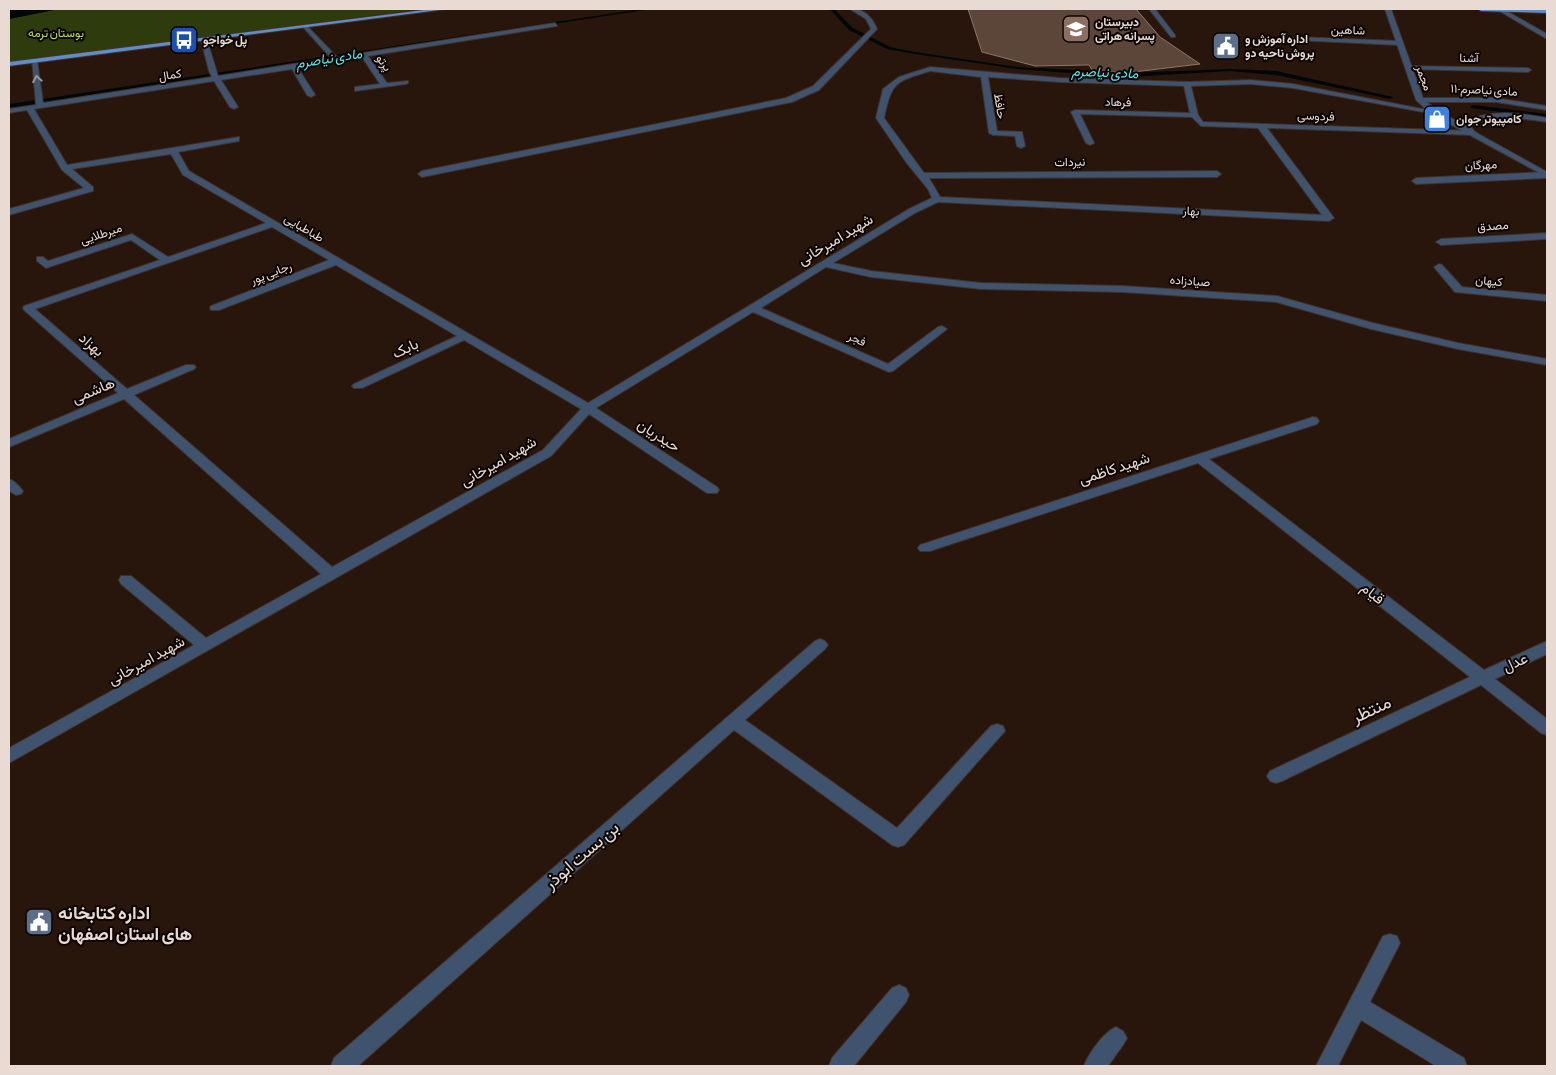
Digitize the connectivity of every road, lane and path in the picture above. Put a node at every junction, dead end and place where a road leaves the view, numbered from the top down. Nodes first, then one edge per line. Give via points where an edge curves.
1 (444, 9) edge
2 (853, 9) edge
3 (1152, 9) edge
4 (1388, 9) edge
5 (1481, 9) edge
6 (1499, 9) edge
7 (1547, 11) edge
8 (555, 26) dead end
9 (306, 27) junction
10 (1173, 36) dead end
11 (1547, 37) edge
12 (1296, 39) dead end
13 (204, 40) junction
14 (400, 43) dead end
15 (1399, 44) junction
16 (364, 55) junction
17 (333, 56) junction
18 (34, 60) junction
19 (9, 64) edge
20 (293, 66) junction
21 (1409, 68) junction
22 (1528, 70) dead end
23 (213, 75) junction
24 (984, 75) junction
25 (406, 82) dead end
26 (1187, 84) junction
27 (385, 85) junction
28 (358, 89) dead end
29 (311, 95) dead end
30 (1420, 100) junction
31 (40, 102) junction
32 (9, 103) edge
33 (234, 107) dead end
34 (29, 108) junction
35 (1547, 108) edge
36 (9, 111) edge
37 (1434, 112) junction
38 (1194, 115) junction
39 (1547, 120) edge
40 (1260, 125) junction
41 (1473, 133) junction
42 (236, 139) dead end
43 (1090, 143) dead end
44 (1021, 146) dead end
45 (172, 151) junction
46 (64, 168) junction
47 (422, 174) dead end
48 (1217, 174) dead end
49 (1547, 175) edge
50 (922, 176) junction
51 (1416, 181) dead end
52 (937, 199) junction
53 (9, 212) edge
54 (273, 224) junction
55 (1547, 236) edge
56 (1441, 242) dead end
57 (40, 259) dead end
58 (168, 260) junction
59 (336, 261) junction
60 (825, 264) junction
61 (1439, 267) dead end
62 (1547, 298) edge
63 (214, 308) dead end
64 (752, 308) junction
65 (942, 329) dead end
66 (465, 336) junction
67 (1547, 362) edge
68 (190, 367) dead end
69 (358, 386) dead end
70 (126, 394) junction
71 (588, 408) junction
72 (1313, 421) dead end
73 (9, 443) edge
74 (1199, 458) junction
75 (712, 490) dead end
76 (925, 548) dead end
77 (331, 574) junction
78 (126, 580) dead end
79 (206, 645) junction
80 (820, 645) dead end
81 (1547, 647) edge
82 (1482, 677) junction
83 (734, 721) junction
84 (1547, 728) edge
85 (997, 731) dead end
86 (9, 756) edge
87 (1276, 776) dead end
88 (1390, 943) dead end
89 (899, 995) dead end
90 (1357, 1006) junction
91 (1116, 1038) dead end
92 (342, 1066) edge
93 (840, 1066) edge
94 (1095, 1066) edge
95 (1327, 1066) edge
96 (1456, 1066) edge

1 - 9 main road
2 - 47 street via 869,18 874,29 816,88 789,100
3 - 10 street
4 - 15 street, مجمر
5 - 6 main road
6 - 7 main road
6 - 11 street
8 - 16 street
9 - 13 main road
9 - 17 street
12 - 15 street, شاهین
13 - 18 main road
13 - 23 street
14 - 17 street
15 - 21 street, مجمر
16 - 17 street
16 - 27 street, پرتو
17 - 20 street
17 - 23 street
18 - 19 main road
31 -> 18 street
20 - 23 street
20 - 29 street
21 - 22 street, آشنا
21 - 30 street, مجمر
23 - 31 street
23 - 33 street
24 - 26 street
24 - 44 street, حافظ via 993,133 1019,134
24 - 50 street via 930,69 901,78 886,91 880,118
25 - 27 street, پرتو
26 - 37 street via 1250,82 1294,86
26 - 38 street
27 - 28 street, پرتو
30 - 35 street, ۱۱-مادی نیاصرم via 1496,100
30 - 37 street, مجمر
31 - 32 street
31 - 34 street
34 - 36 street
34 - 46 street
37 - 41 street, مجمر
38 - 40 street, فردوسی via 1201,124
38 - 43 street, فرهاد via 1075,112
39 - 41 street via 1474,120 1465,126
40 - 41 street, فردوسی
40 - 52 street, بهار via 1329,218
41 - 49 street, مجمر
42 - 45 street
45 - 46 street
45 - 54 street, طباطبایی via 186,174
46 - 53 street via 90,189
48 - 50 street, نیردات
49 - 51 street, مهرگان
50 - 52 street
52 - 60 street, شهید امیرخانی
54 - 58 street, بهزاد
54 - 59 street, طباطبایی
55 - 56 street, مصدق
57 - 58 street, میرطلایی via 46,265 132,237
58 - 70 street, بهزاد via 28,308
59 - 63 street, رجایی پور
59 - 66 street, طباطبایی
60 - 64 street, شهید امیرخانی
60 - 67 street, صیادزاده via 871,274 981,286 1123,289 1277,299 1371,326
61 - 62 street, کیهان via 1459,290
64 - 65 street, فجر via 889,368
64 - 71 street, شهید امیرخانی
66 - 69 street, بابک
66 - 71 street, طباطبایی
68 - 70 street, هاشمی
70 - 73 street, هاشمی
70 - 77 street, بهزاد
71 - 75 street, حیدریان
71 - 77 street, شهید امیرخانی via 547,453
72 - 74 street, شهید کاظمی
74 - 76 street, شهید کاظمی
74 - 82 street, قیام
77 - 79 street, شهید امیرخانی
78 - 79 street
79 - 86 street, شهید امیرخانی
80 - 83 street, بن بست ابوذر
81 - 82 street, عدل
82 - 84 street, قیام
82 - 87 street, منتظر
83 - 85 street via 898,839
83 - 92 street, بن بست ابوذر
88 - 90 street
89 - 93 street
90 - 95 street
90 - 96 street
91 - 94 street

